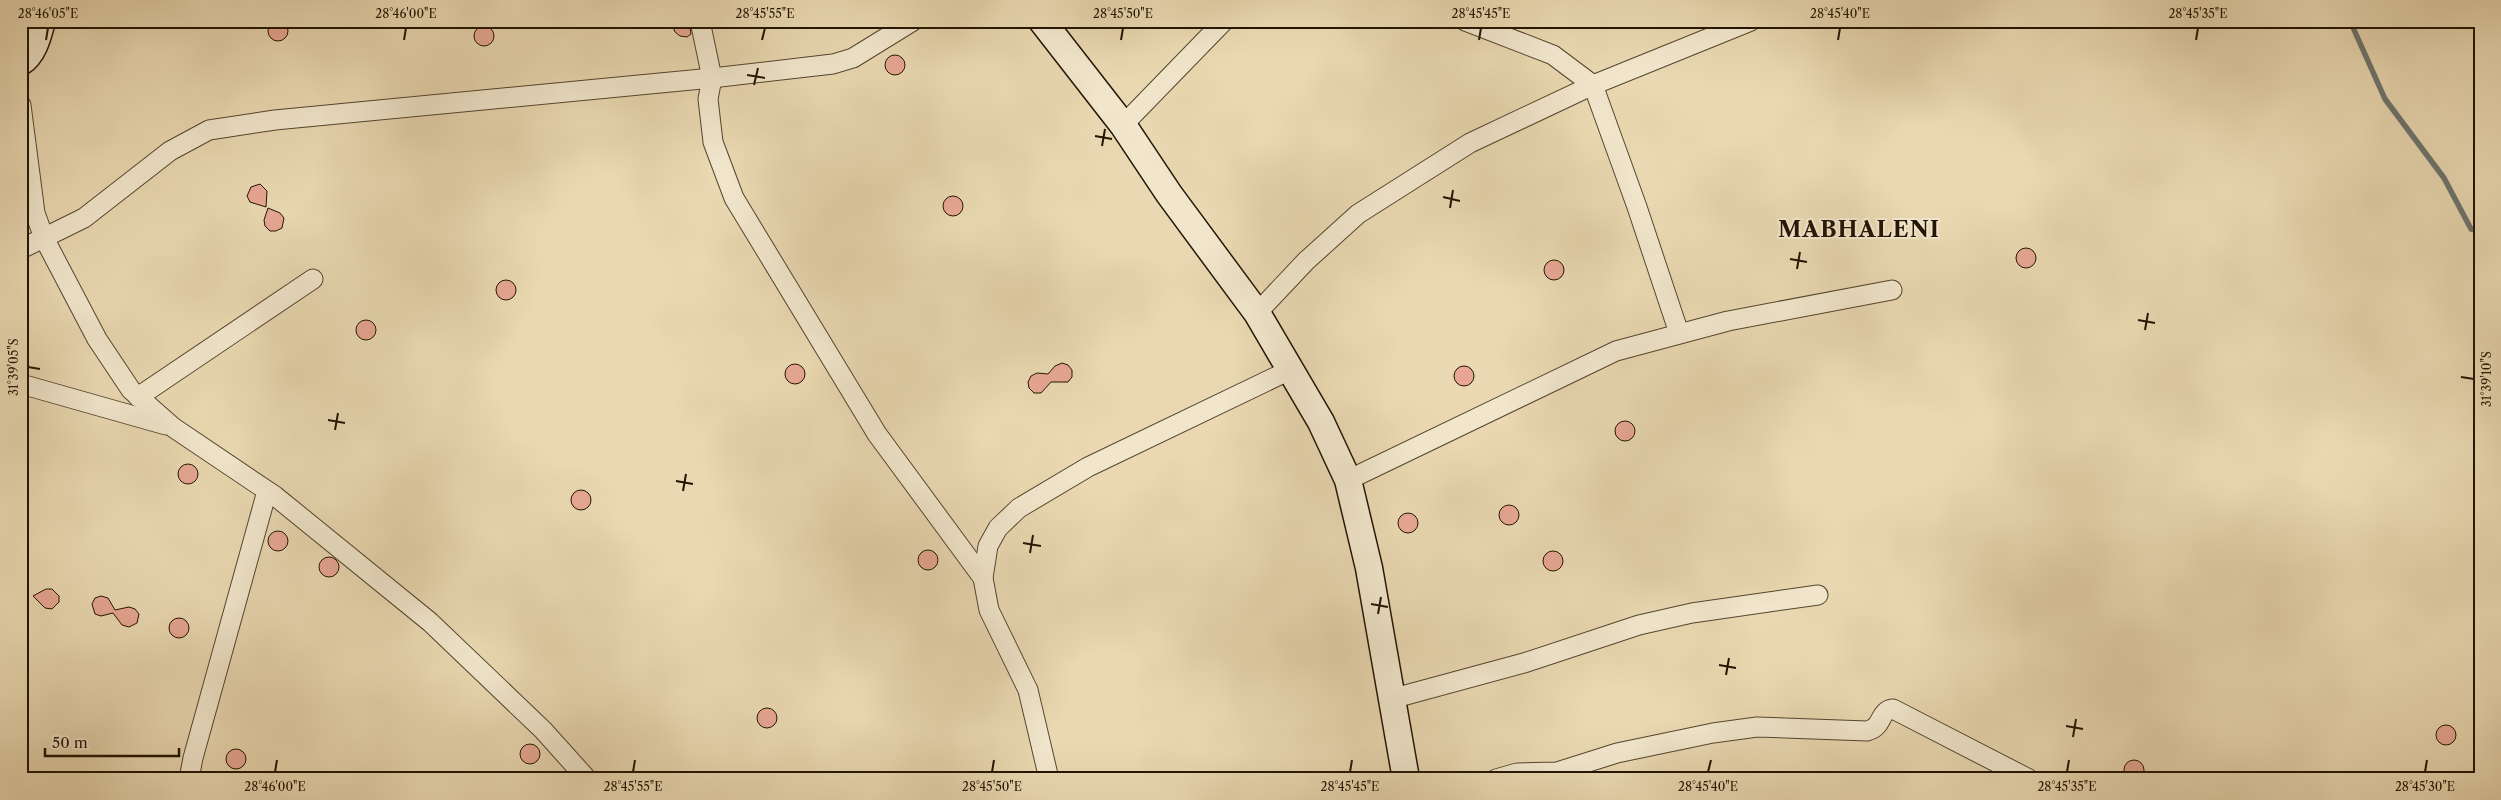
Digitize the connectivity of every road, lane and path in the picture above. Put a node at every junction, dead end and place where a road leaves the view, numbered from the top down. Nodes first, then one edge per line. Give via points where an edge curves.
1 (42, 21) edge
2 (700, 21) edge
3 (913, 21) edge
4 (1042, 21) edge
5 (1224, 21) edge
6 (1464, 21) edge
7 (1751, 21) edge
8 (21, 62) edge
9 (712, 78) junction
10 (1593, 86) junction
11 (21, 105) edge
12 (1123, 125) junction
13 (44, 238) junction
14 (21, 249) edge
15 (312, 279) dead end
16 (1892, 290) dead end
17 (1257, 313) junction
18 (1679, 333) junction
19 (1292, 369) junction
20 (21, 384) edge
21 (138, 397) junction
22 (174, 428) junction
23 (1348, 480) junction
24 (267, 491) junction
25 (983, 578) junction
26 (1818, 595) dead end
27 (1391, 699) junction
28 (190, 779) edge
29 (587, 779) edge
30 (1049, 779) edge
31 (1406, 779) edge
32 (1496, 779) edge
33 (2029, 779) edge

1 - 8 street via 27,59
2 - 9 street
3 - 9 street via 853,58 833,64
4 - 12 street
5 - 12 street
6 - 10 street via 1554,55
7 - 10 street
9 - 13 street via 276,120 209,130 170,151 84,218
9 - 25 street via 708,99 713,142 734,198 877,434
10 - 17 street via 1470,142 1358,214 1306,261
10 - 18 street
11 - 13 street via 35,213
12 - 17 street via 1169,194
13 - 14 street
13 - 21 street via 97,339
15 - 21 street
16 - 18 street
17 - 19 street
18 - 23 street via 1616,351
19 - 23 street
19 - 25 street via 1088,467 1019,508 998,528 988,546
20 - 22 street
21 - 22 street
22 - 24 street
23 - 27 street via 1369,568
24 - 28 street via 193,758
24 - 29 street via 430,622 543,730
25 - 30 street via 989,610 1028,690
26 - 27 street via 1692,613 1639,625 1524,663
27 - 31 street
32 - 33 street via 1517,773 1557,772 1617,753 1757,727 1867,731 1880,725 1888,709

